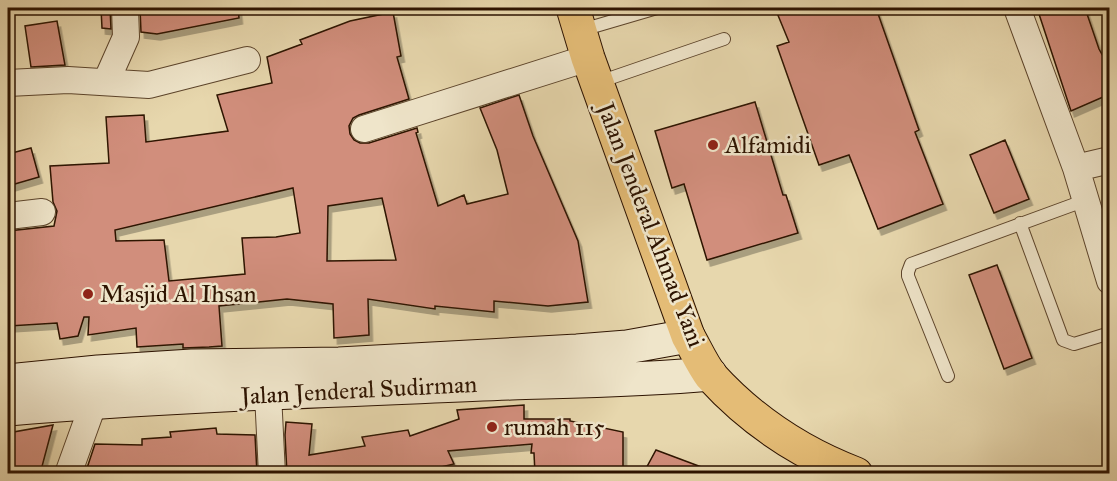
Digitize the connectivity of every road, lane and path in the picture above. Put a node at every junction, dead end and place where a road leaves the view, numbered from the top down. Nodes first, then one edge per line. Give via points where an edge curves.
1 (125, 8) edge
2 (657, 8) edge
3 (1017, 8) edge
4 (724, 39) dead end
5 (585, 45) edge
6 (247, 60) dead end
7 (106, 82) junction
8 (8, 83) edge
9 (363, 129) dead end
10 (1110, 160) edge
11 (1076, 168) junction
12 (1086, 200) junction
13 (42, 212) dead end
14 (8, 216) edge
15 (1020, 224) junction
16 (1106, 255) edge
17 (1110, 282) edge
18 (1110, 333) edge
19 (687, 336) junction
20 (710, 374) junction
21 (948, 376) dead end
22 (8, 381) edge
23 (96, 387) junction
24 (268, 394) junction
25 (8, 409) edge
26 (68, 474) edge
27 (272, 474) edge
28 (856, 474) edge

1 - 7 street via 126,37
2 - 5 lane
3 - 11 street
4 - 5 lane
5 - 9 street
5 - 19 highway, Jalan Jenderal Ahmad Yani
6 - 7 street via 149,85
7 - 8 street
10 - 11 street
11 - 12 street
12 - 15 lane
12 - 16 street
13 - 14 street
15 - 18 lane via 1063,340 1074,344
15 - 21 lane via 909,267 908,276
16 - 17 street
19 - 20 highway, Jalan Jenderal Ahmad Yani
19 - 23 main road, Jalan Jenderal Sudirman via 577,351 339,364 192,366
20 - 24 main road, Jalan Jenderal Sudirman via 602,382
20 - 28 highway, Jalan Jenderal Ahmad Yani via 777,434
22 - 23 main road, Jalan Jenderal Sudirman
23 - 24 main road, Jalan Jenderal Sudirman
23 - 25 main road, Jalan Jenderal Sudirman
23 - 26 street
24 - 27 street

